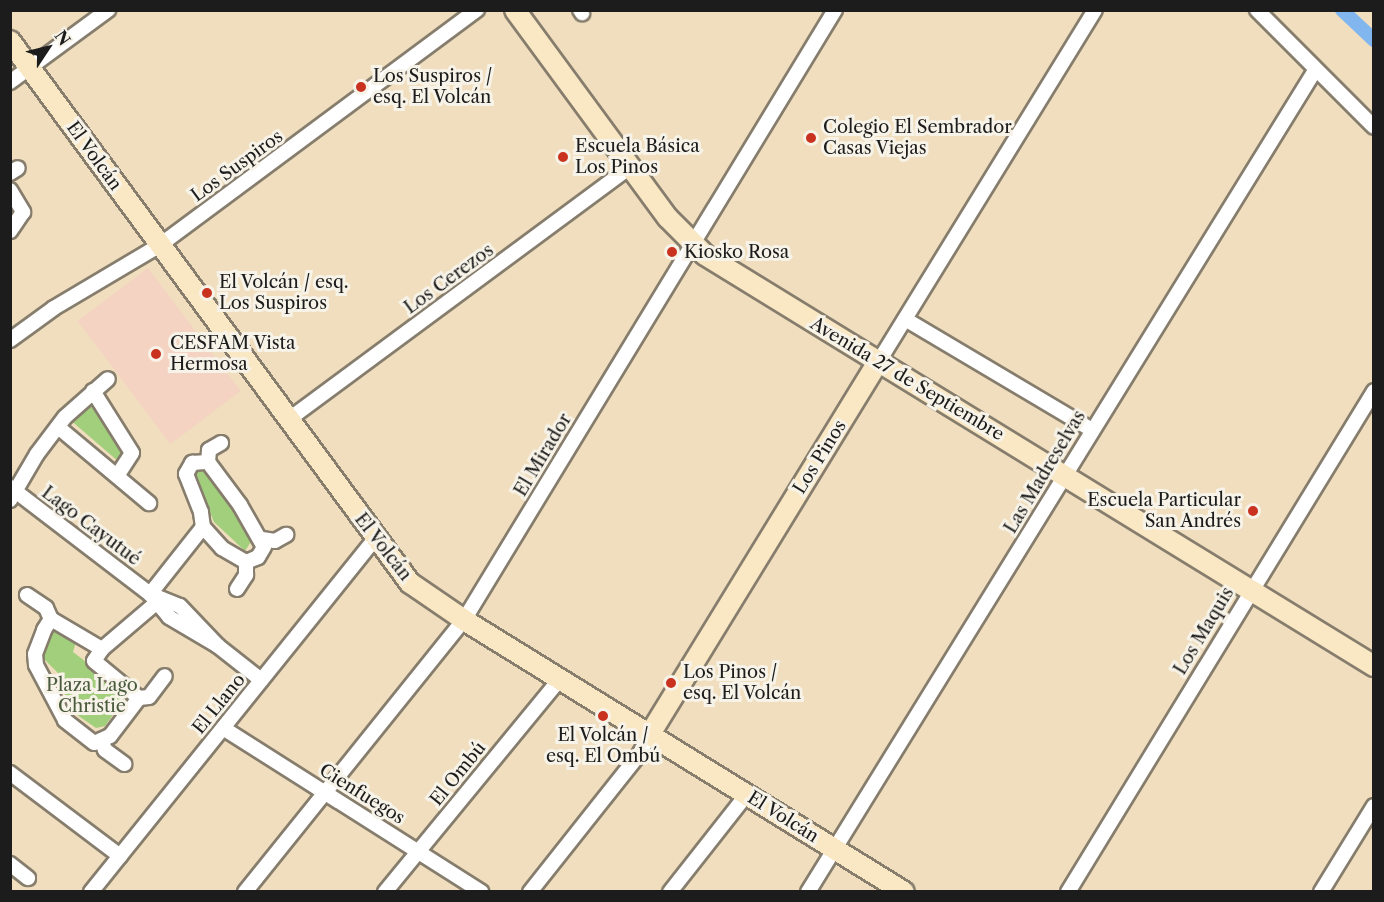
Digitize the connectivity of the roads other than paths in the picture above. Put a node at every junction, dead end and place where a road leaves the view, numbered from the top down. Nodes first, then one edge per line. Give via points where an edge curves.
1 (108, 10) edge
2 (477, 10) edge
3 (515, 10) edge
4 (835, 10) edge
5 (1095, 10) edge
6 (1257, 10) edge
7 (10, 41) edge
8 (30, 68) junction
9 (1314, 72) junction
10 (10, 81) edge
11 (1374, 128) edge
12 (630, 167) junction
13 (10, 190) edge
14 (10, 231) edge
15 (692, 244) junction
16 (160, 245) junction
17 (905, 319) junction
18 (10, 340) edge
19 (879, 361) junction
20 (108, 379) dead end
21 (93, 391) junction
22 (1374, 391) edge
23 (288, 420) junction
24 (58, 427) junction
25 (1092, 430) junction
26 (221, 442) dead end
27 (208, 462) junction
28 (1064, 475) junction
29 (117, 476) junction
30 (12, 493) edge
31 (149, 503) dead end
32 (203, 527) junction
33 (286, 535) dead end
34 (375, 539) junction
35 (262, 540) junction
36 (246, 562) junction
37 (237, 589) dead end
38 (1250, 589) junction
39 (27, 595) dead end
40 (153, 599) junction
41 (51, 619) junction
42 (464, 620) junction
43 (102, 649) junction
44 (1374, 666) edge
45 (165, 676) dead end
46 (560, 679) junction
47 (261, 680) junction
48 (139, 698) junction
49 (223, 728) junction
50 (650, 734) junction
51 (102, 741) junction
52 (124, 764) dead end
53 (10, 772) edge
54 (325, 792) junction
55 (747, 794) junction
56 (1374, 806) edge
57 (836, 849) junction
58 (418, 851) junction
59 (120, 856) junction
60 (10, 864) edge
61 (28, 878) dead end
62 (91, 891) edge
63 (245, 891) edge
64 (386, 891) edge
65 (481, 891) edge
66 (530, 891) edge
67 (670, 891) edge
68 (808, 891) edge
69 (904, 891) edge
70 (1068, 891) edge
71 (1321, 891) edge

1 - 8 street
2 - 16 street, Los Suspiros
3 - 12 street, Avenida 27 de Septiembre
4 - 15 street, El Mirador
5 - 17 street, Los Pinos
6 - 9 street
7 - 8 street, El Volcán
8 - 10 street
8 - 16 street, El Volcán
9 - 11 street
9 - 25 street, Las Madreselvas
12 - 15 street, Avenida 27 de Septiembre
12 - 23 street, Los Cerezos
13 - 14 street via 23,212
15 - 19 street, Avenida 27 de Septiembre
15 - 42 street, El Mirador
16 - 18 street, Los Suspiros via 54,308
16 - 23 street, El Volcán
17 - 19 street, Los Pinos
17 - 25 street
19 - 28 street, Avenida 27 de Septiembre
19 - 50 street, Los Pinos
20 - 21 street
21 - 24 street
21 - 29 street via 132,453
22 - 38 street, Los Maquis
23 - 34 street, El Volcán
24 - 29 street
24 - 30 street
25 - 28 street, Las Madreselvas
26 - 27 street via 209,450
27 - 32 street via 192,463 186,474
27 - 35 street
28 - 38 street, Avenida 27 de Septiembre
28 - 57 street, Las Madreselvas
29 - 31 street
30 - 40 street, Lago Cayutué
32 - 36 street via 222,548
32 - 40 street
33 - 35 street via 275,541
34 - 42 street, El Volcán via 410,583
34 - 47 street, El Llano
35 - 36 street via 264,547 258,557
36 - 37 street via 246,575
38 - 44 street, Avenida 27 de Septiembre
38 - 70 street, Los Maquis
39 - 41 street via 46,608
40 - 43 street
40 - 47 street, Lago Cayutué via 180,606 218,645
41 - 43 street
41 - 51 street via 35,654 36,665 65,720 94,743
42 - 46 street, El Volcán
42 - 54 street, El Mirador
43 - 48 street via 94,661
45 - 48 street via 148,697
46 - 50 street, El Volcán
46 - 58 street, El Ombú
47 - 49 street, El Llano
48 - 51 street via 136,707
49 - 54 street, Cienfuegos
49 - 59 street, El Llano
50 - 55 street, El Volcán
50 - 66 street, Los Pinos via 640,753
51 - 52 street via 105,750
53 - 59 street
54 - 58 street, Cienfuegos
54 - 63 street, El Mirador
55 - 57 street, El Volcán
55 - 67 street
56 - 71 street
57 - 68 street, Las Madreselvas
57 - 69 street, El Volcán
58 - 64 street, El Ombú
58 - 65 street, Cienfuegos
59 - 62 street, El Llano
60 - 61 street

